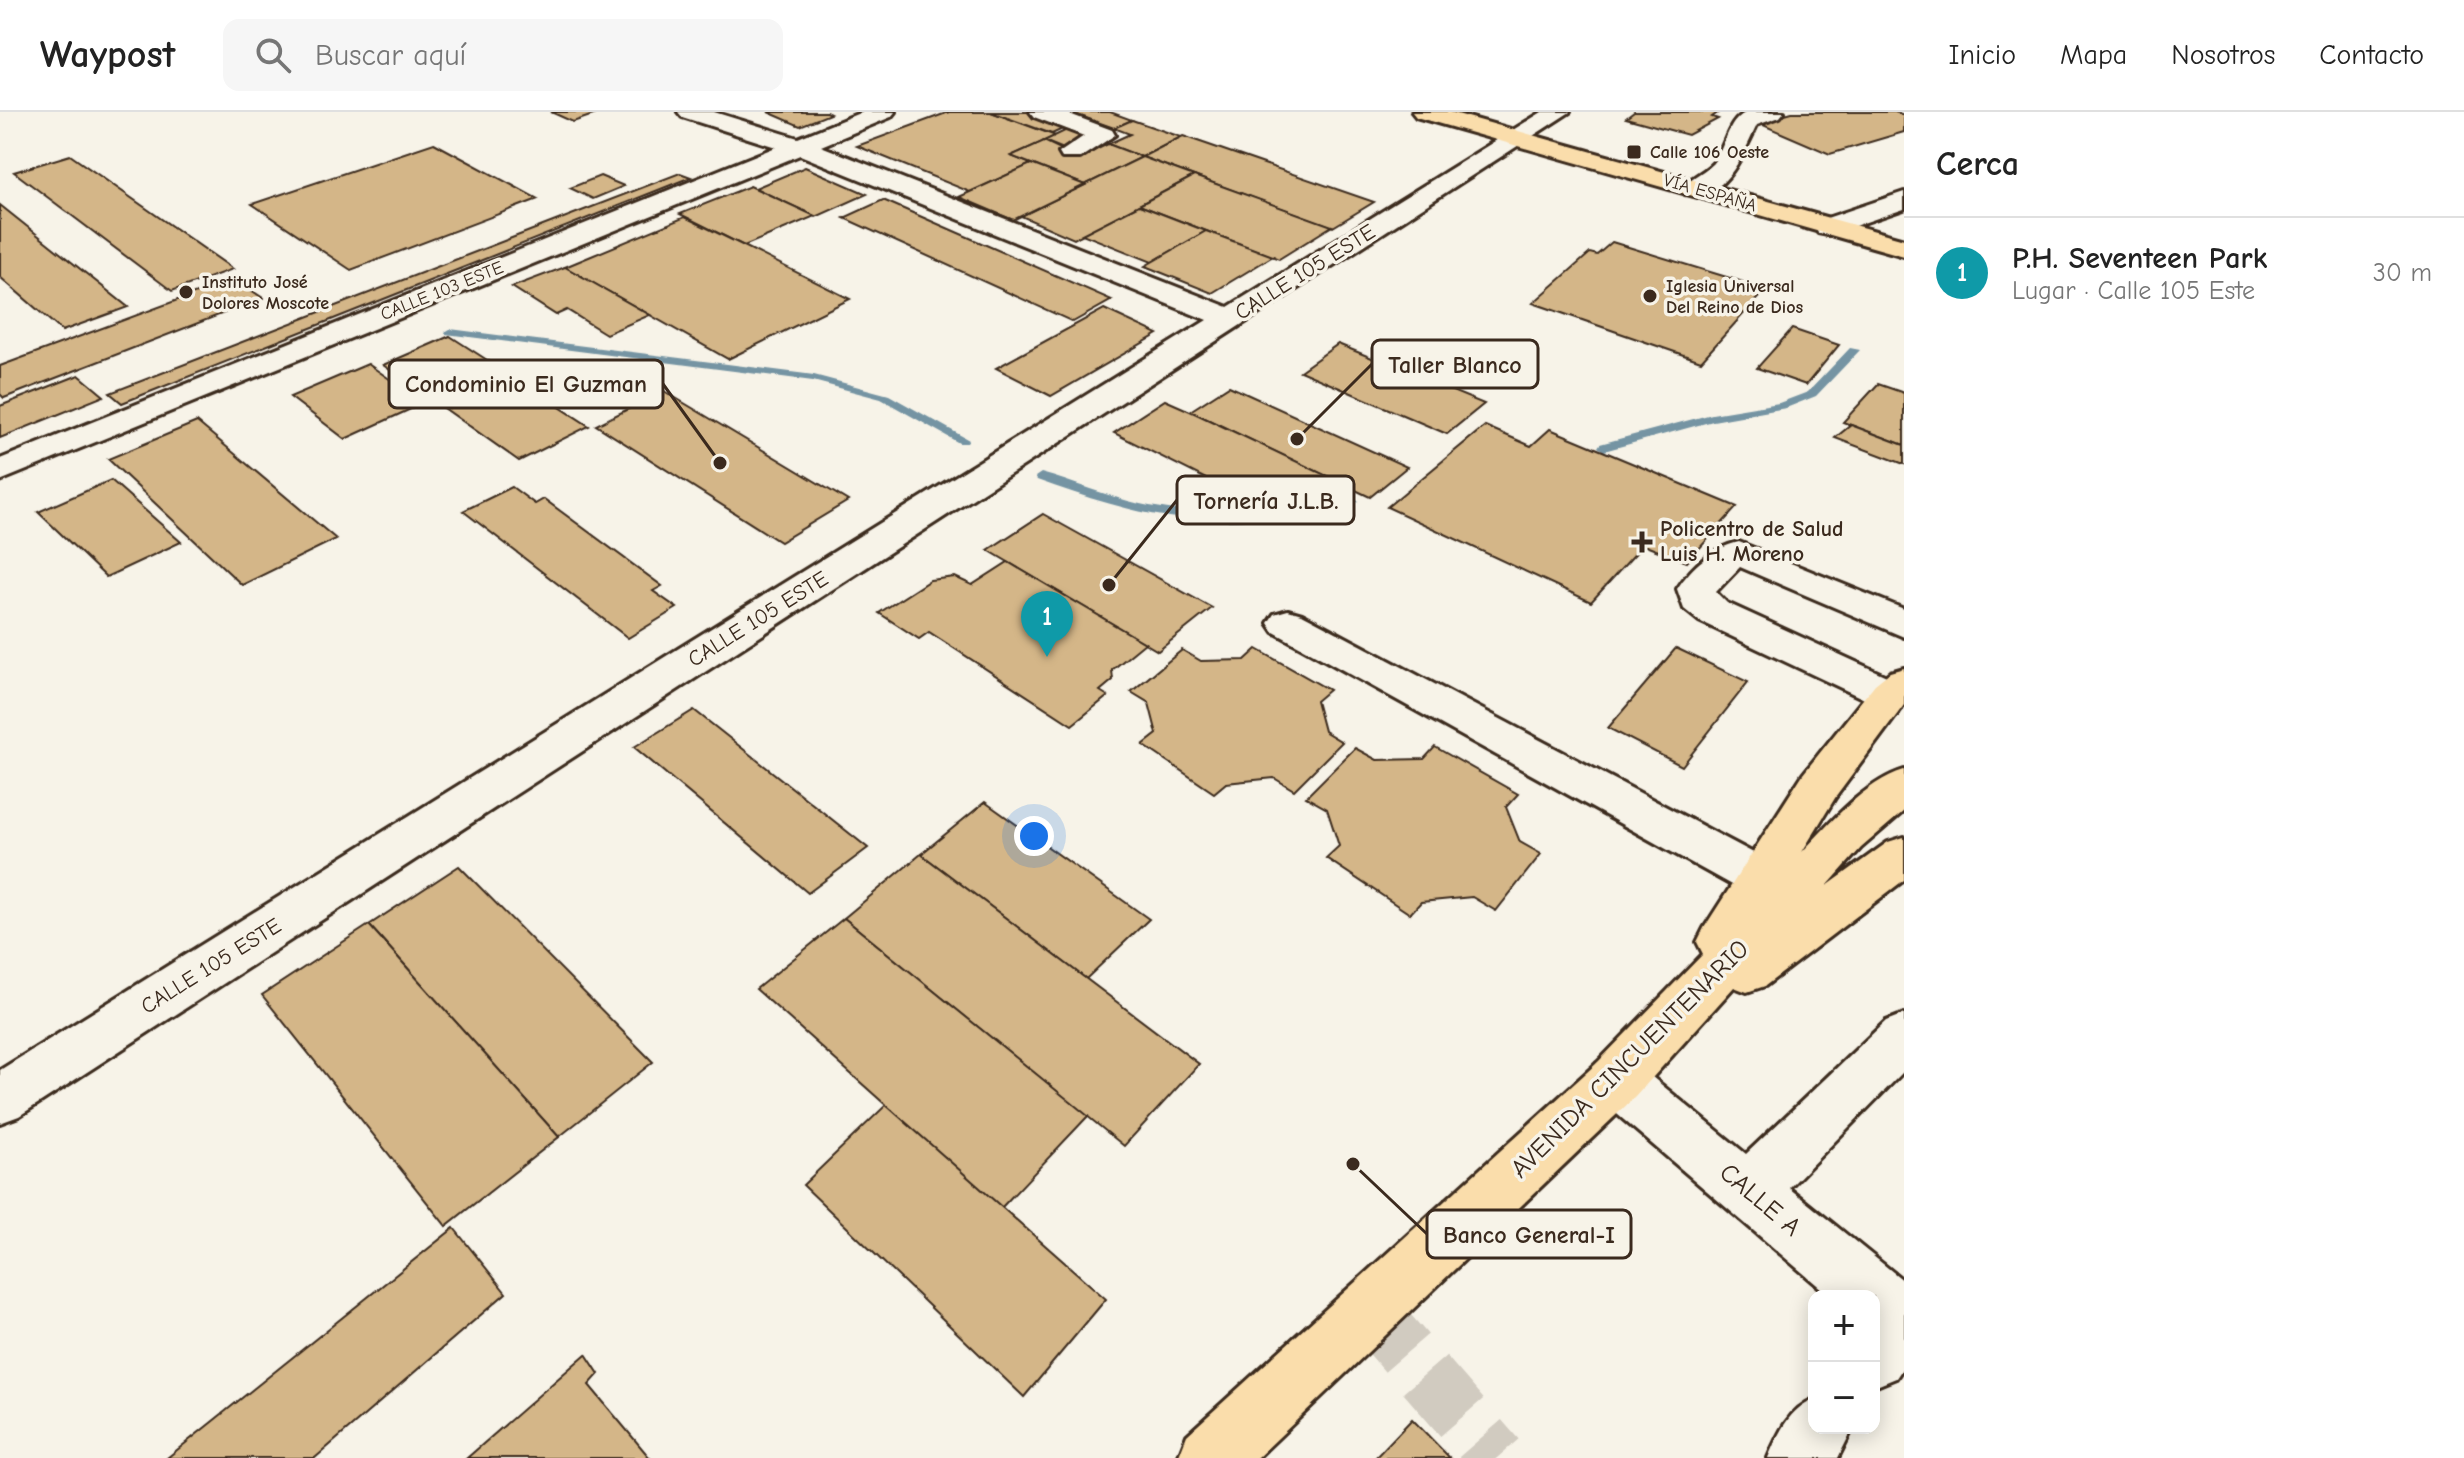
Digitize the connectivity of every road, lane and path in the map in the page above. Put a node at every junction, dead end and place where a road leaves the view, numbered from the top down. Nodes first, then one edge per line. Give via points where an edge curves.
1 (690, 112) edge
2 (1042, 112) edge
3 (1424, 112) edge
4 (1558, 112) edge
5 (1772, 112) edge
6 (869, 114) edge
7 (1516, 138) junction
8 (800, 146) junction
9 (1071, 153) dead end
10 (1694, 189) junction
11 (1904, 200) edge
12 (1828, 227) junction
13 (1904, 248) edge
14 (1231, 319) junction
15 (0, 471) edge
16 (1288, 623) dead end
17 (1904, 624) edge
18 (1897, 688) edge
19 (1904, 786) edge
20 (1904, 855) edge
21 (1761, 879) junction
22 (1665, 1032) junction
23 (1904, 1037) edge
24 (1616, 1080) junction
25 (0, 1099) edge
26 (1748, 1190) junction
27 (1893, 1331) edge
28 (1817, 1434) edge
29 (1210, 1458) edge
30 (1800, 1458) edge

1 - 8 street
2 - 9 street via 1103,135
3 - 7 main road, VÍA ESPAÑA
4 - 7 street, CALLE 105 ESTE
5 - 10 street via 1747,120 1725,167
6 - 8 street, CALLE 103 ESTE
7 - 10 main road, VÍA ESPAÑA
7 - 14 street, CALLE 105 ESTE
8 - 14 street
8 - 15 street, CALLE 103 ESTE
10 - 12 main road, VÍA ESPAÑA
11 - 12 street
12 - 13 main road, VÍA ESPAÑA
14 - 25 street, CALLE 105 ESTE
16 - 21 street
17 - 18 street via 1739,553 1696,589 1698,600 1713,612
18 - 21 main road via 1819,786
19 - 22 main road, AVENIDA CINCUENTENARIO via 1845,836
20 - 22 main road
21 - 22 main road
22 - 24 main road, AVENIDA CINCUENTENARIO
23 - 26 street
24 - 26 street, CALLE A
24 - 29 main road, AVENIDA CINCUENTENARIO
26 - 27 street, CALLE A
28 - 30 street

